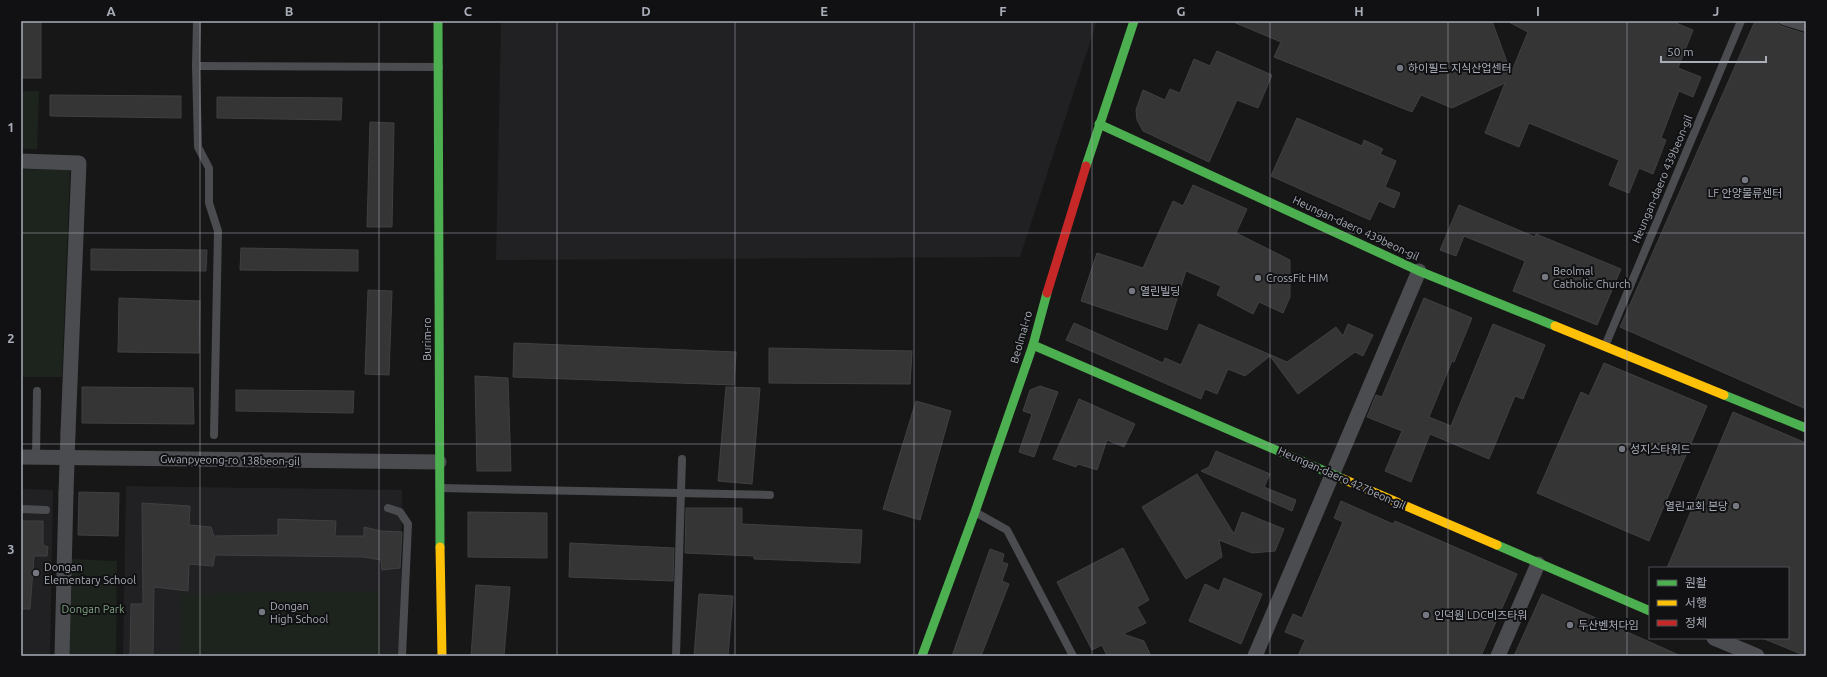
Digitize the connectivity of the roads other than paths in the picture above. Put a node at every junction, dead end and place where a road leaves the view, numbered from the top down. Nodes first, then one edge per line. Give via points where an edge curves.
1 (197, 21) edge
2 (438, 21) edge
3 (1134, 21) edge
4 (1741, 21) edge
5 (1783, 21) edge
6 (1806, 28) edge
7 (196, 66) junction
8 (439, 67) junction
9 (1099, 124) junction
10 (21, 161) edge
11 (1419, 271) junction
12 (1033, 345) junction
13 (1605, 347) junction
14 (36, 392) dead end
15 (1806, 428) edge
16 (214, 435) dead end
17 (28, 457) edge
18 (682, 459) dead end
19 (439, 462) junction
20 (1333, 473) junction
21 (439, 488) junction
22 (681, 492) junction
23 (770, 495) dead end
24 (388, 508) dead end
25 (21, 509) edge
26 (46, 510) dead end
27 (975, 512) junction
28 (1538, 564) junction
29 (1649, 611) edge
30 (1716, 639) edge
31 (62, 656) edge
32 (402, 656) edge
33 (442, 656) edge
34 (676, 656) edge
35 (922, 656) edge
36 (1073, 656) edge
37 (1255, 656) edge
38 (1498, 656) edge
39 (1757, 656) edge

1 - 7 lane
2 - 8 street, Burim-ro
3 - 9 street, Beolmal-ro
4 - 13 lane, Heungan-daero 439beon-gil
5 - 6 lane
7 - 8 lane
7 - 16 lane via 198,146 209,168 208,203 218,231
8 - 19 street, Burim-ro
9 - 11 street, Heungan-daero 439beon-gil
9 - 12 street, Beolmal-ro via 1041,311
10 - 31 street, bridge via 79,163
11 - 13 street, Heungan-daero 439beon-gil
11 - 20 street
12 - 20 street, Heungan-daero 427beon-gil
12 - 27 street, Beolmal-ro
13 - 15 street, Heungan-daero 439beon-gil
14 - 17 lane
17 - 19 street, Gwanpyeong-ro 138beon-gil
18 - 22 lane
19 - 21 street, Burim-ro
20 - 28 street, Heungan-daero 427beon-gil
20 - 37 street
21 - 22 lane
21 - 33 street, Burim-ro
22 - 23 lane
22 - 34 lane
24 - 32 lane via 400,512 408,524
25 - 26 lane
27 - 35 street, Beolmal-ro
27 - 36 lane via 1007,530
28 - 29 street, Heungan-daero 427beon-gil
28 - 38 street
30 - 39 street

